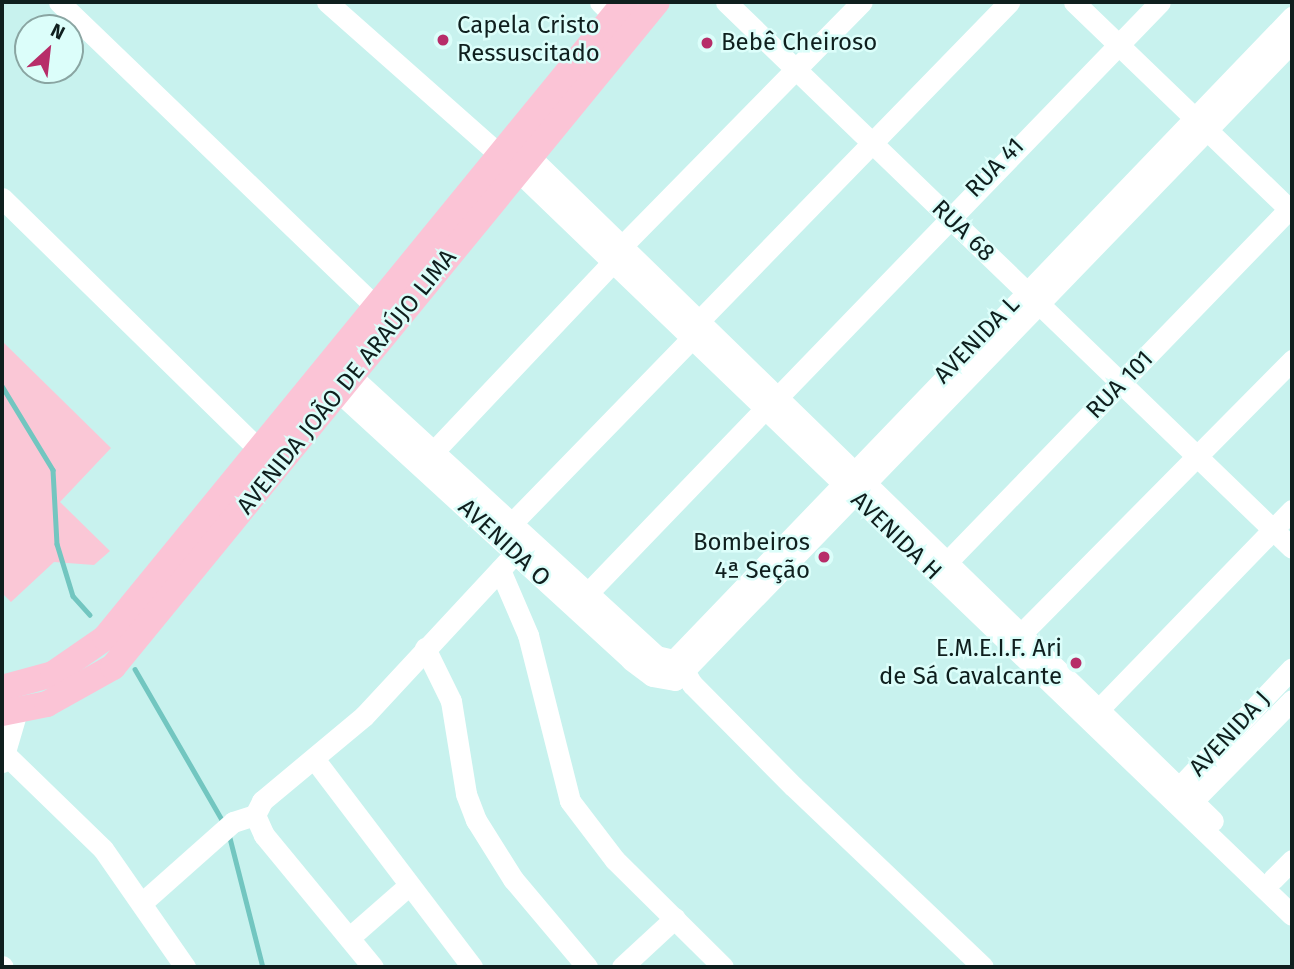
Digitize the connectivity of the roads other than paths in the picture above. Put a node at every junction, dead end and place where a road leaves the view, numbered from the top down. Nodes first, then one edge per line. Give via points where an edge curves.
1 (59, 2) edge
2 (328, 2) edge
3 (657, 2) edge
4 (726, 2) edge
5 (862, 2) edge
6 (1009, 2) edge
7 (1074, 2) edge
8 (1160, 2) edge
9 (613, 6) edge
10 (1292, 17) edge
11 (1292, 42) edge
12 (1119, 43) junction
13 (795, 68) junction
14 (1202, 123) junction
15 (870, 143) junction
16 (515, 157) junction
17 (2, 198) edge
18 (1291, 209) edge
19 (948, 217) junction
20 (615, 256) junction
21 (1031, 297) junction
22 (378, 309) junction
23 (694, 332) junction
24 (1292, 360) edge
25 (1122, 383) junction
26 (346, 385) junction
27 (770, 404) junction
28 (436, 449) junction
29 (261, 452) junction
30 (1198, 455) junction
31 (852, 484) junction
32 (1292, 510) edge
33 (514, 521) junction
34 (1274, 529) junction
35 (1292, 548) edge
36 (515, 553) junction
37 (947, 562) junction
38 (500, 570) junction
39 (589, 592) junction
40 (573, 607) junction
41 (1023, 632) junction
42 (425, 648) junction
43 (675, 668) junction
44 (1292, 668) edge
45 (2, 688) edge
46 (1292, 700) edge
47 (1099, 709) junction
48 (9, 712) edge
49 (4, 758) edge
50 (315, 760) junction
51 (1181, 800) junction
52 (255, 815) junction
53 (1292, 860) edge
54 (1273, 879) junction
55 (407, 887) junction
56 (1292, 898) edge
57 (144, 901) junction
58 (1292, 915) edge
59 (675, 918) junction
60 (351, 937) junction
61 (185, 967) edge
62 (373, 967) edge
63 (472, 967) edge
64 (587, 967) edge
65 (622, 967) edge
66 (723, 967) edge
67 (983, 967) edge

1 - 22 street
2 - 16 street, AVENIDA H
3 - 16 main road, AVENIDA JOÃO DE ARAÚJO LIMA
4 - 13 street, RUA 68
5 - 13 street
6 - 15 street
7 - 12 street
8 - 12 street, RUA 41
9 - 16 main road, AVENIDA JOÃO DE ARAÚJO LIMA
10 - 14 street, AVENIDA L
11 - 14 street, AVENIDA L
12 - 14 street
12 - 19 street, RUA 41
13 - 15 street, RUA 68
13 - 20 street
14 - 18 street
14 - 21 street, AVENIDA L
15 - 19 street, RUA 68
15 - 23 street
16 - 20 street, AVENIDA H
16 - 22 main road, AVENIDA JOÃO DE ARAÚJO LIMA
16 - 26 main road, AVENIDA JOÃO DE ARAÚJO LIMA
17 - 29 street
18 - 25 street, RUA 101
19 - 21 street, RUA 68
19 - 27 street, RUA 41
20 - 23 street, AVENIDA H
20 - 28 street
21 - 25 street, RUA 68
21 - 31 street, AVENIDA L
22 - 29 main road, AVENIDA JOÃO DE ARAÚJO LIMA
23 - 27 street, AVENIDA H
23 - 33 street
24 - 30 street
25 - 30 street, RUA 68
25 - 37 street, RUA 101
26 - 28 street, AVENIDA O
26 - 36 street, AVENIDA O
26 - 48 main road, AVENIDA JOÃO DE ARAÚJO LIMA via 113,667 47,704
27 - 31 street, AVENIDA H
27 - 39 street, RUA 41
28 - 33 street, AVENIDA O
29 - 45 main road, AVENIDA JOÃO DE ARAÚJO LIMA via 105,639 52,674
30 - 34 street, RUA 68
30 - 41 street
31 - 37 street, AVENIDA H
31 - 43 street, AVENIDA L
31 - 51 street, AVENIDA H
32 - 34 street
33 - 39 street, AVENIDA O
34 - 35 street, RUA 68
34 - 47 street
36 - 38 street
36 - 40 street, AVENIDA O
37 - 41 street, AVENIDA H
38 - 42 street
38 - 59 street via 528,635 570,802 615,860
39 - 40 street, RUA 41
39 - 43 street, AVENIDA O
40 - 43 street, AVENIDA O via 644,670
41 - 47 street, AVENIDA H
42 - 50 street
42 - 64 street via 451,701 461,769 476,820 513,879
43 - 67 street
44 - 51 street, AVENIDA J
46 - 51 street, AVENIDA J
47 - 51 street, AVENIDA H
48 - 49 street
49 - 57 street via 71,813
50 - 52 street via 261,801
50 - 55 street
51 - 54 street, AVENIDA H
51 - 58 street, AVENIDA H
52 - 57 street via 233,822
52 - 60 street via 264,835
53 - 54 street
54 - 56 street, AVENIDA H
55 - 60 street
55 - 63 street
57 - 61 street
59 - 65 street
59 - 66 street
60 - 62 street

